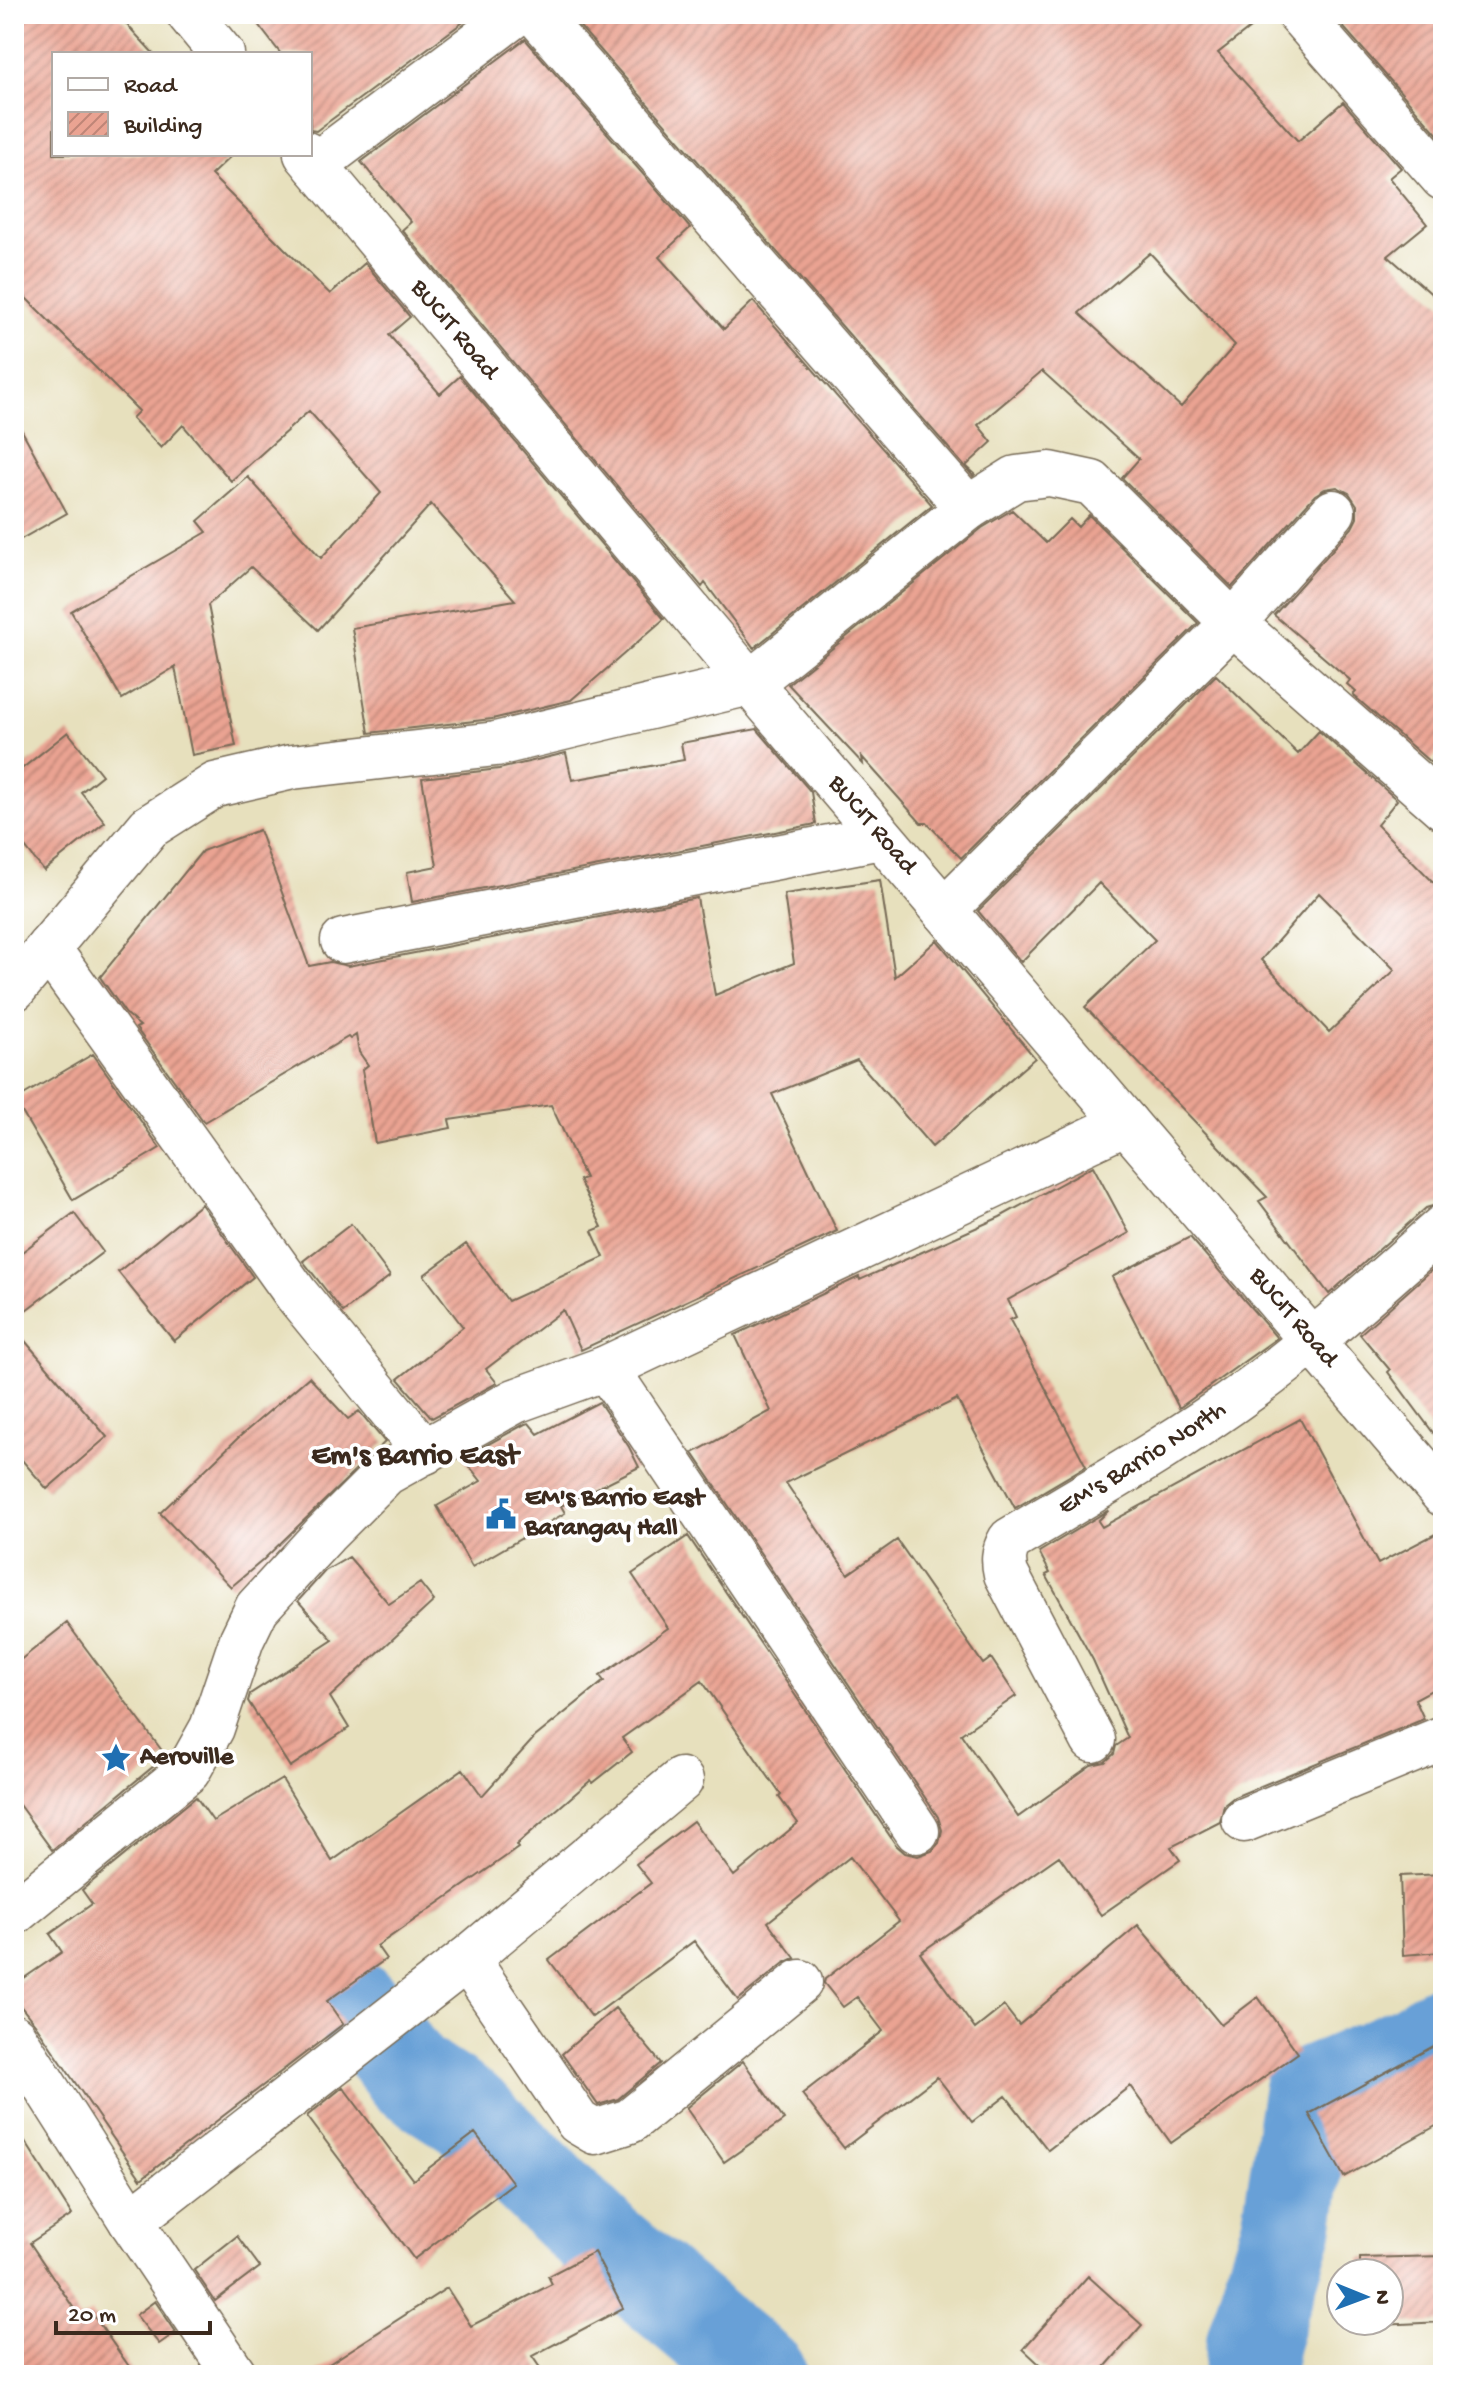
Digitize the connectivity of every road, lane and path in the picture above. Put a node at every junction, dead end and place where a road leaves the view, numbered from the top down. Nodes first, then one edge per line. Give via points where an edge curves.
1 (189, 14) edge
2 (516, 14) edge
3 (536, 14) edge
4 (1299, 14) edge
5 (220, 52) edge
6 (310, 159) edge
7 (1443, 178) edge
8 (968, 508) junction
9 (1333, 512) dead end
10 (1233, 623) junction
11 (750, 683) junction
12 (1443, 807) edge
13 (881, 837) junction
14 (944, 910) junction
15 (343, 941) dead end
16 (48, 948) junction
17 (14, 989) edge
18 (1126, 1123) junction
19 (1443, 1227) edge
20 (1312, 1341) junction
21 (606, 1368) junction
22 (425, 1452) junction
23 (1443, 1494) edge
24 (1443, 1738) edge
25 (1093, 1740) dead end
26 (681, 1780) dead end
27 (1244, 1820) dead end
28 (917, 1831) dead end
29 (14, 1913) edge
30 (467, 1959) junction
31 (800, 1982) dead end
32 (14, 2037) edge
33 (131, 2221) junction
34 (235, 2375) edge

1 - 5 street
2 - 6 street
3 - 8 street
4 - 7 street
6 - 11 street, BUCIT Road
8 - 10 street via 1016,478 1050,474 1092,483
8 - 11 street
9 - 10 street
10 - 12 street
10 - 14 street
11 - 13 street, BUCIT Road
11 - 16 street via 496,744 292,767 215,785 149,827
13 - 14 street, BUCIT Road
13 - 15 street
14 - 18 street, BUCIT Road
16 - 17 street
16 - 22 street via 296,1294
18 - 20 street, BUCIT Road
18 - 21 street
19 - 20 street, EM's Barrio North
20 - 23 street, BUCIT Road
20 - 25 street, EM's Barrio North via 1179,1438 1010,1540 1005,1548 1006,1574
21 - 22 street via 515,1401
21 - 28 street
22 - 29 street via 386,1473 257,1608 212,1728 188,1771
24 - 27 street
26 - 30 street
30 - 31 street via 578,2122 595,2132 630,2121
30 - 33 street
32 - 33 street
33 - 34 street

